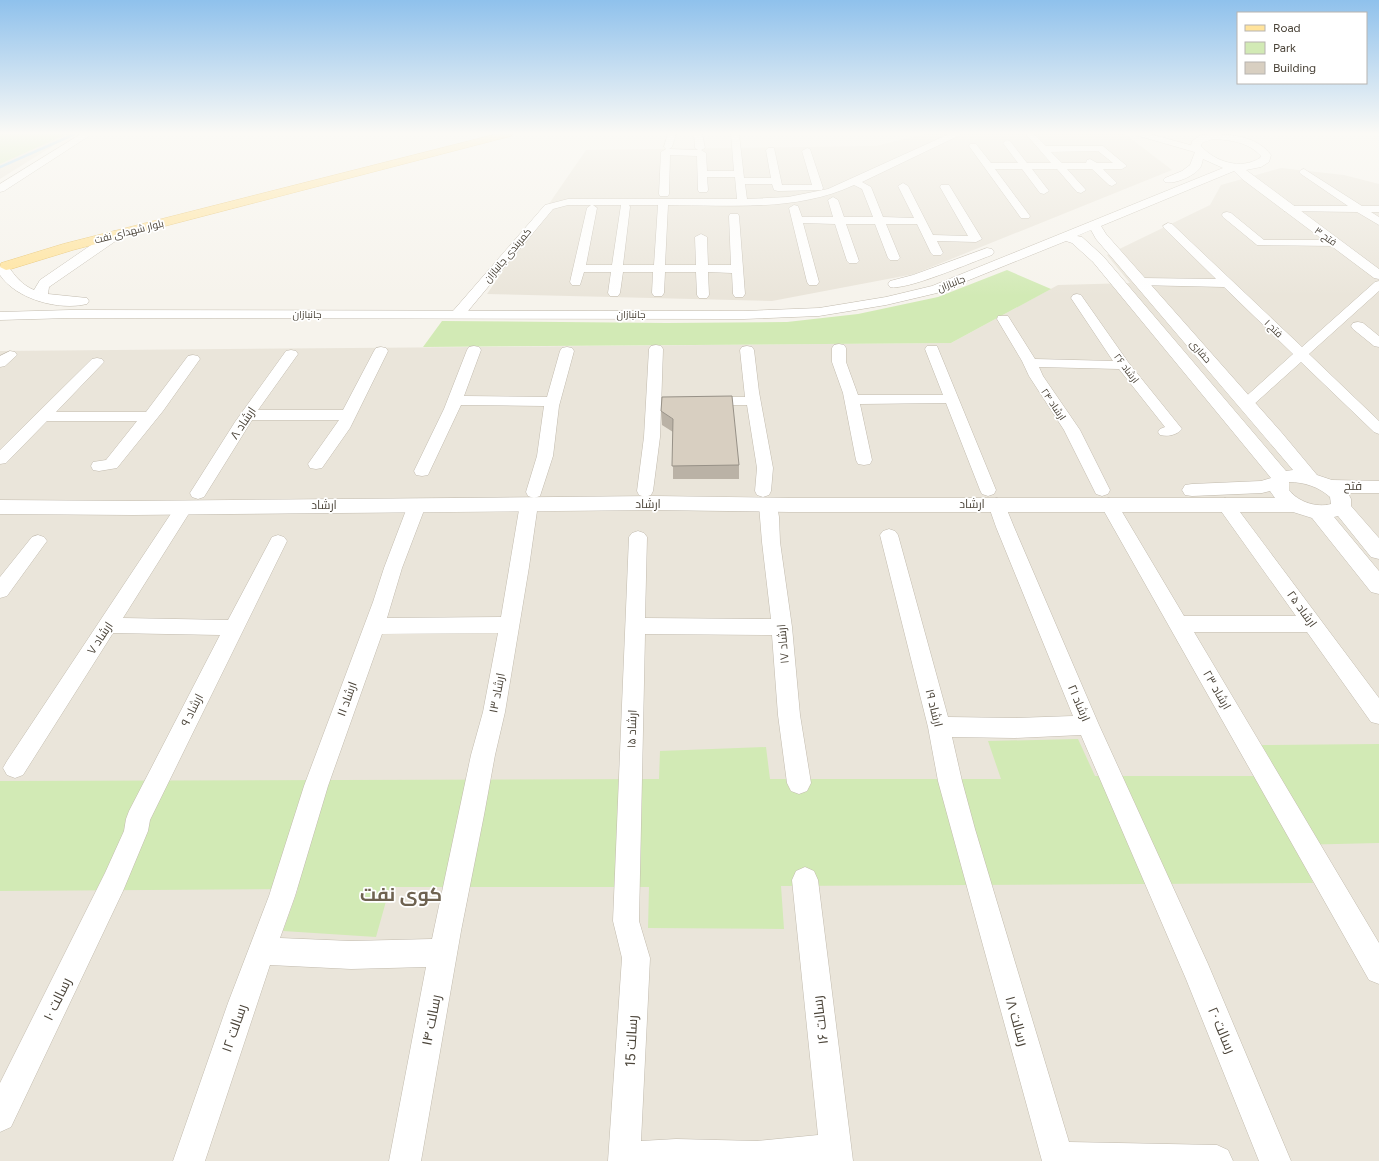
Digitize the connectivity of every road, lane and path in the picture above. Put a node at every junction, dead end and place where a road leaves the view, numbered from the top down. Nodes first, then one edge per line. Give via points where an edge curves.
1 (271, 188) edge
2 (297, 188) edge
3 (664, 188) edge
4 (740, 188) edge
5 (839, 188) edge
6 (866, 188) edge
7 (904, 188) edge
8 (946, 188) edge
9 (1004, 188) edge
10 (1042, 188) edge
11 (1148, 188) edge
12 (1183, 188) edge
13 (1261, 188) edge
14 (1328, 188) edge
15 (1044, 191) dead end
16 (1133, 194) dead end
17 (663, 198) junction
18 (833, 200) dead end
19 (742, 202) junction
20 (794, 206) dead end
21 (592, 208) dead end
22 (625, 208) dead end
23 (1288, 209) junction
24 (1359, 209) junction
25 (1379, 209) edge
26 (1227, 215) dead end
27 (734, 216) dead end
28 (1025, 216) dead end
29 (797, 220) junction
30 (840, 221) junction
31 (880, 221) junction
32 (921, 221) junction
33 (1379, 222) edge
34 (1094, 225) junction
35 (1168, 226) dead end
36 (115, 235) junction
37 (1065, 236) junction
38 (701, 237) dead end
39 (930, 238) junction
40 (1334, 243) junction
41 (998, 248) dead end
42 (16, 251) dead end
43 (937, 253) dead end
44 (977, 257) junction
45 (894, 258) dead end
46 (854, 261) dead end
47 (2, 265) edge
48 (995, 265) junction
49 (579, 268) junction
50 (617, 268) junction
51 (659, 269) junction
52 (702, 269) junction
53 (738, 269) junction
54 (1379, 275) edge
55 (576, 282) dead end
56 (813, 282) dead end
57 (1141, 282) junction
58 (1227, 283) junction
59 (1379, 285) edge
60 (884, 286) dead end
61 (614, 293) dead end
62 (658, 293) dead end
63 (739, 294) dead end
64 (703, 295) dead end
65 (40, 297) junction
66 (1077, 298) dead end
67 (785, 300) dead end
68 (468, 302) junction
69 (458, 314) junction
70 (0, 316) edge
71 (1003, 319) dead end
72 (1358, 326) dead end
73 (1379, 343) edge
74 (839, 348) dead end
75 (656, 349) dead end
76 (932, 349) dead end
77 (474, 350) dead end
78 (747, 350) dead end
79 (381, 351) dead end
80 (567, 351) dead end
81 (291, 354) dead end
82 (1302, 354) junction
83 (193, 359) dead end
84 (97, 362) dead end
85 (1030, 363) junction
86 (1123, 365) junction
87 (951, 399) junction
88 (455, 400) junction
89 (851, 400) junction
90 (691, 401) edge
91 (753, 401) junction
92 (553, 402) junction
93 (1247, 403) junction
94 (250, 415) junction
95 (348, 415) junction
96 (43, 416) junction
97 (149, 417) junction
98 (1379, 429) edge
99 (1166, 432) dead end
100 (0, 459) edge
101 (864, 460) dead end
102 (316, 464) dead end
103 (99, 466) dead end
104 (422, 471) dead end
105 (1309, 478) junction
106 (1280, 480) junction
107 (1328, 486) junction
108 (1379, 486) edge
109 (646, 491) junction
110 (992, 497) junction
111 (1105, 497) junction
112 (478, 498) junction
113 (532, 498) junction
114 (702, 498) junction
115 (765, 498) junction
116 (8, 500) edge
117 (191, 500) junction
118 (250, 500) junction
119 (1379, 500) edge
120 (1341, 503) junction
121 (1225, 504) junction
122 (417, 505) junction
123 (1296, 505) junction
124 (1319, 512) junction
125 (889, 535) dead end
126 (638, 537) dead end
127 (38, 541) dead end
128 (278, 541) dead end
129 (1379, 552) edge
130 (1379, 586) edge
131 (0, 591) edge
132 (1178, 624) junction
133 (1313, 624) junction
134 (108, 625) junction
135 (510, 625) junction
136 (374, 626) junction
137 (636, 626) junction
138 (782, 627) junction
139 (234, 628) junction
140 (1379, 715) edge
141 (1088, 725) junction
142 (939, 727) junction
143 (15, 768) dead end
144 (799, 783) dead end
145 (458, 880) joint
146 (805, 880) dead end
147 (977, 880) joint
148 (114, 882) joint
149 (282, 896) joint
150 (1166, 899) joint
151 (626, 922) joint
152 (262, 951) junction
153 (443, 953) junction
154 (1379, 970) edge
155 (0, 1116) edge
156 (836, 1155) edge
157 (624, 1159) edge
158 (1057, 1159) edge
159 (189, 1161) edge
160 (405, 1161) edge
161 (1217, 1161) edge
162 (1276, 1161) edge

1 - 42 main road, بلوار شهدای نفت
2 - 36 main road, بلوار شهدای نفت
3 - 17 street
4 - 19 street
5 - 19 street, کمربندی جانبازان via 822,195 795,200
6 - 31 street
7 - 32 street
8 - 39 street via 976,239
9 - 28 street
10 - 15 street
11 - 16 street
12 - 34 street, جانبازان
13 - 23 street, فتح ۳
14 - 24 street
17 - 19 street, کمربندی جانبازان
17 - 51 street
17 - 68 street, کمربندی جانبازان via 568,202 549,207
18 - 30 street
20 - 29 street
21 - 49 street
22 - 50 street
23 - 24 street
23 - 40 street, فتح ۳
24 - 25 street
24 - 33 street
26 - 40 street via 1261,243
27 - 53 street
29 - 30 street
29 - 56 street
30 - 31 street
30 - 46 street
31 - 32 street
31 - 45 street
32 - 39 street
34 - 37 street, جانبازان
34 - 57 street, حفاری
35 - 58 street, فتح ۱
36 - 47 main road, بلوار شهدای نفت
36 - 65 street via 45,283
37 - 48 street, جانبازان
37 - 106 street, حفاری via 1077,240 1098,258
38 - 52 street
39 - 43 street
40 - 54 street, فتح ۳
41 - 44 street, جانبازان
44 - 48 street
44 - 60 street, جانبازان via 918,278
47 - 65 street, جانبازان via 7,276 19,288
48 - 69 street, جانبازان via 937,289 886,301 819,312 744,315
49 - 50 street
49 - 55 street
50 - 51 street
50 - 61 street
51 - 52 street
51 - 62 street
52 - 53 street
52 - 64 street
53 - 63 street
57 - 58 street
57 - 93 street, حفاری
58 - 82 street, فتح ۱
59 - 82 street
65 - 68 street, جانبازان via 68,301
66 - 86 street, ارشاد ۲۶
67 - 68 street, جانبازان via 746,304
68 - 69 street, کمربندی جانبازان
69 - 70 street, جانبازان
71 - 85 street, ارشاد ۲۴
72 - 73 street
74 - 89 street via 839,362
75 - 109 street via 660,401
76 - 87 street, ارشاد ۲۱
77 - 88 street
78 - 91 street, ارشاد ۱۷
79 - 95 street
80 - 92 street, ارشاد ۱۳
81 - 94 street, ارشاد ۸
82 - 93 street
82 - 98 street, فتح ۱
83 - 97 street
84 - 96 street
85 - 86 street
85 - 111 street, ارشاد ۲۴ via 1072,430
86 - 99 street, ارشاد ۲۶ via 1174,430
87 - 89 street
87 - 110 street, ارشاد ۲۱
88 - 92 street
88 - 104 street via 444,429
89 - 101 street
90 - 91 street
91 - 115 street, ارشاد ۱۷ via 765,468
92 - 113 street, ارشاد ۱۳ via 545,456
93 - 105 street, حفاری
94 - 95 street
94 - 117 street, ارشاد ۸
95 - 102 street via 329,448
96 - 97 street
96 - 100 street
97 - 103 street via 111,464
105 - 106 street, ارشاد via 1298,476
105 - 107 street
106 - 111 street, ارشاد via 1262,486
106 - 123 street, حفاری via 1278,487 1281,493
107 - 108 street, فتح
107 - 120 street via 1339,495
109 - 113 street, ارشاد
109 - 114 street, ارشاد
110 - 111 street, ارشاد
110 - 115 street, ارشاد
110 - 141 street, ارشاد ۲۱
111 - 121 street, ارشاد
111 - 132 street, ارشاد ۲۳
112 - 113 street, ارشاد
112 - 118 street, ارشاد
112 - 122 street, ارشاد
113 - 114 street, ارشاد
113 - 135 street, ارشاد ۱۳
114 - 115 street, ارشاد
115 - 138 street, ارشاد ۱۷ via 770,517
116 - 117 street, ارشاد
117 - 118 street, ارشاد
117 - 134 street, ارشاد ۷
118 - 122 street, ارشاد
119 - 120 street, فتح
120 - 124 street, فتح via 1336,511
120 - 129 street
121 - 123 street, ارشاد
121 - 133 street, ارشاد ۲۵
122 - 136 street, ارشاد ۱۱
123 - 124 street
124 - 130 street
125 - 142 street, ارشاد ۱۹
126 - 137 street, ارشاد ۱۵
127 - 131 street
128 - 139 street, ارشاد ۹
132 - 133 street
132 - 154 street, ارشاد ۲۳
133 - 140 street, ارشاد ۲۵
134 - 139 street
134 - 143 street, ارشاد ۷
135 - 136 street
135 - 145 street, ارشاد ۱۳
136 - 149 street, ارشاد ۱۱ via 316,786
137 - 138 street
137 - 151 street, ارشاد ۱۵
138 - 144 street, ارشاد ۱۷ via 789,714
139 - 148 street, ارشاد ۹ via 138,819 136,831
141 - 142 street via 1015,728
141 - 150 street, ارشاد ۲۱
142 - 147 street, ارشاد ۱۹ via 950,782
145 - 153 street, رسالت ۱۴
146 - 156 street, رسالت ۱۶
147 - 158 street, رسالت ۱۸
148 - 155 street, رسالت ۱۰
149 - 152 street, رسالت ۱۲
150 - 162 street, رسالت ٢٠
151 - 157 street, رسالت 15 via 636,958
152 - 153 street via 351,955
152 - 159 street, رسالت ۱۲
153 - 160 street, رسالت ۱۴
156 - 157 street via 676,1155
158 - 161 street

